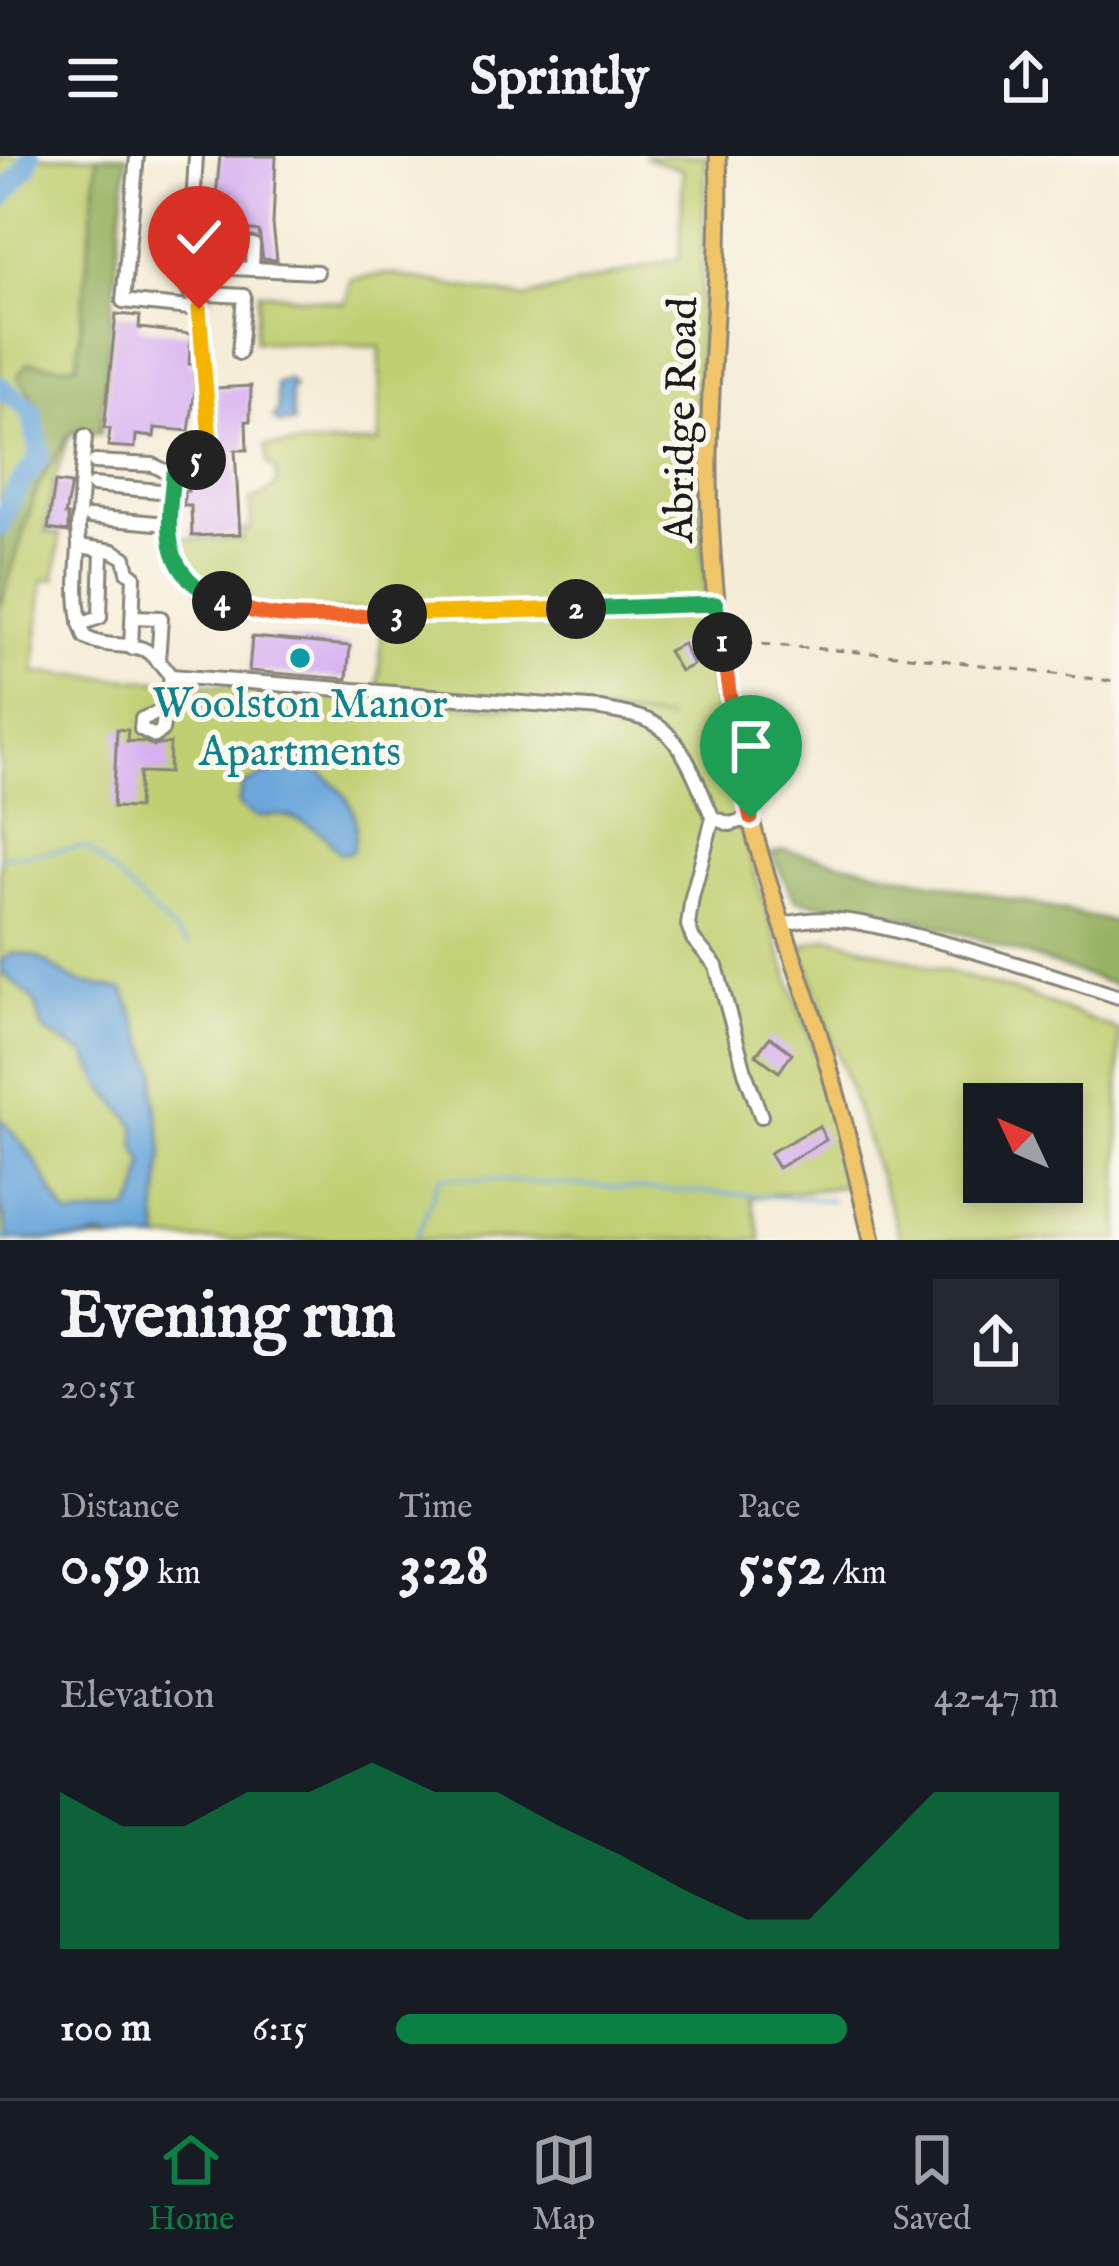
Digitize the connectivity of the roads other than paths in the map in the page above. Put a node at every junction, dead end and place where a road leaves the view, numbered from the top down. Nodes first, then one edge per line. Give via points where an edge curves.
1 (137, 156) edge
2 (196, 156) edge
3 (718, 156) edge
4 (191, 239) junction
5 (190, 266) junction
6 (252, 269) junction
7 (317, 272) dead end
8 (190, 293) junction
9 (199, 309) junction
10 (239, 352) dead end
11 (85, 436) dead end
12 (95, 462) dead end
13 (173, 475) junction
14 (93, 485) dead end
15 (171, 492) junction
16 (90, 517) dead end
17 (167, 524) junction
18 (80, 546) junction
19 (102, 549) junction
20 (717, 609) junction
21 (133, 617) junction
22 (80, 624) junction
23 (131, 648) junction
24 (158, 662) junction
25 (171, 676) junction
26 (166, 709) dead end
27 (713, 818) junction
28 (751, 818) junction
29 (783, 925) junction
30 (1119, 997) edge
31 (761, 1116) dead end
32 (872, 1240) edge

1 - 9 street via 123,301
2 - 4 street
3 - 20 main road, Abridge Road via 709,456
4 - 5 street
4 - 6 street via 254,245
5 - 6 street
5 - 8 street
6 - 7 street
8 - 9 street
8 - 10 street via 244,296
9 - 13 street via 211,453
11 - 18 street
12 - 13 street via 153,465
13 - 15 street
14 - 15 street
15 - 17 street
16 - 17 street
17 - 20 street via 170,550 197,590 247,613
18 - 19 street
18 - 22 street
19 - 21 street via 121,553 134,576
19 - 22 street via 100,616
20 - 28 main road, Abridge Road
21 - 23 street
21 - 24 street via 161,618
22 - 23 street via 94,643
23 - 24 street
24 - 25 street
25 - 26 street
25 - 27 street via 601,709 650,721 678,746
27 - 28 street
27 - 31 street via 688,925 716,966
28 - 29 main road, Abridge Road
29 - 30 street via 874,925
29 - 32 main road, Abridge Road via 839,1100

